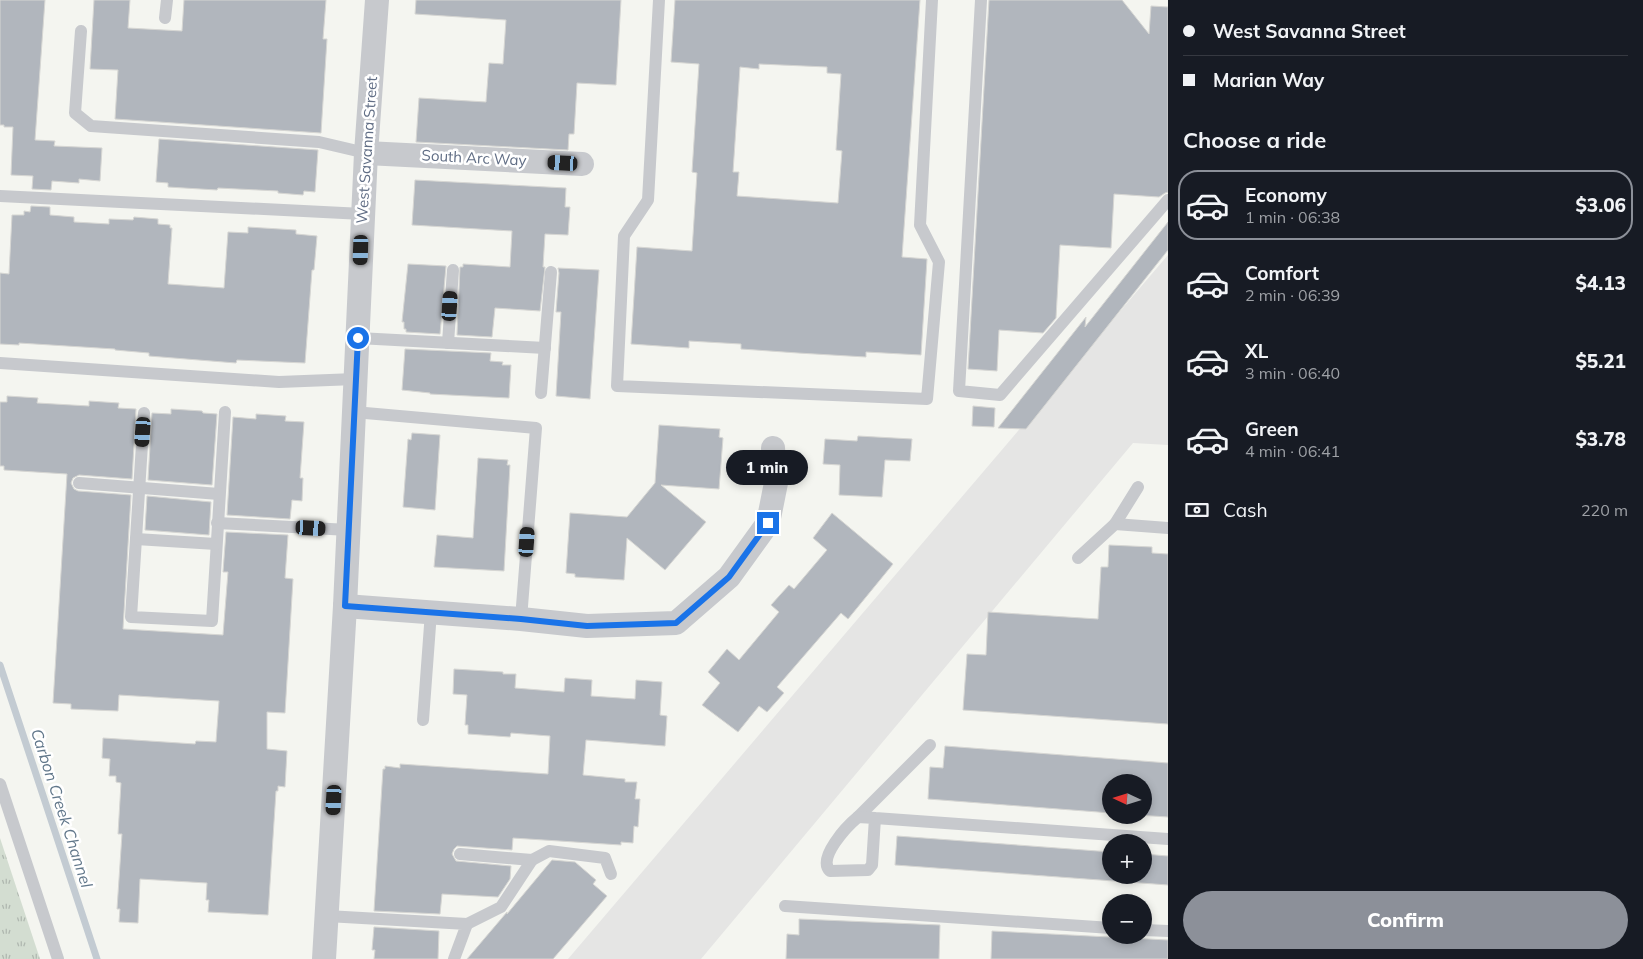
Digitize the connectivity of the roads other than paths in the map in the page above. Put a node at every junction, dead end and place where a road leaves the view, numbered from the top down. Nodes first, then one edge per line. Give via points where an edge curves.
1 (167, 0) edge
2 (377, 0) edge
3 (659, 0) edge
4 (932, 0) edge
5 (981, 0) edge
6 (165, 18) dead end
7 (82, 31) dead end
8 (366, 153) junction
9 (582, 164) dead end
10 (0, 196) edge
11 (1168, 200) edge
12 (363, 214) junction
13 (453, 270) dead end
14 (552, 272) dead end
15 (358, 338) junction
16 (448, 343) junction
17 (545, 348) junction
18 (0, 363) edge
19 (355, 379) junction
20 (541, 393) dead end
21 (225, 412) dead end
22 (354, 412) junction
23 (144, 413) dead end
24 (773, 448) dead end
25 (79, 483) dead end
26 (1138, 487) dead end
27 (140, 488) junction
28 (219, 494) junction
29 (217, 523) junction
30 (1115, 524) junction
31 (1168, 528) edge
32 (348, 530) junction
33 (136, 539) junction
34 (216, 544) junction
35 (1078, 558) dead end
36 (345, 606) junction
37 (431, 612) junction
38 (521, 619) junction
39 (423, 720) dead end
40 (930, 746) dead end
41 (0, 784) edge
42 (858, 818) junction
43 (875, 818) junction
44 (1168, 839) edge
45 (460, 854) dead end
46 (532, 860) junction
47 (610, 874) dead end
48 (785, 906) dead end
49 (327, 916) junction
50 (467, 924) junction
51 (1102, 927) edge
52 (1152, 930) edge
53 (1168, 931) edge
54 (58, 959) edge
55 (324, 959) edge
56 (454, 959) edge

1 - 6 lane
2 - 8 street, West Savanna Street
3 - 4 lane via 648,200 624,236 617,386 927,399 939,262 920,225
5 - 11 lane via 959,391 1000,395
7 - 8 lane via 75,113 91,126 319,142
8 - 9 street, South Arc Way
8 - 12 street, West Savanna Street
10 - 12 lane
12 - 15 street, West Savanna Street
13 - 16 lane
14 - 17 lane
15 - 16 lane
15 - 19 street, West Savanna Street
16 - 17 lane
17 - 20 lane
18 - 19 lane via 279,382
19 - 22 street, West Savanna Street
21 - 28 lane
22 - 32 street, West Savanna Street
22 - 38 lane via 536,428
23 - 27 lane
24 - 38 street via 776,483 768,523 729,577 676,623 587,626
25 - 27 lane
26 - 30 lane
27 - 28 lane
27 - 33 lane
28 - 29 lane
29 - 32 lane
29 - 34 lane
30 - 31 lane
30 - 35 lane
32 - 36 street, West Savanna Street
33 - 34 lane
33 - 34 lane via 131,617 212,621
36 - 37 street
36 - 49 street, West Savanna Street
37 - 38 street
37 - 39 lane
40 - 42 lane
41 - 54 lane
42 - 43 lane
42 - 43 lane via 832,846 826,861 830,871 868,870 872,865
43 - 44 lane
45 - 46 lane
46 - 47 lane via 549,850 605,858
46 - 50 lane via 501,907
48 - 51 lane
49 - 50 lane
49 - 55 street, West Savanna Street
50 - 56 lane
52 - 53 lane

